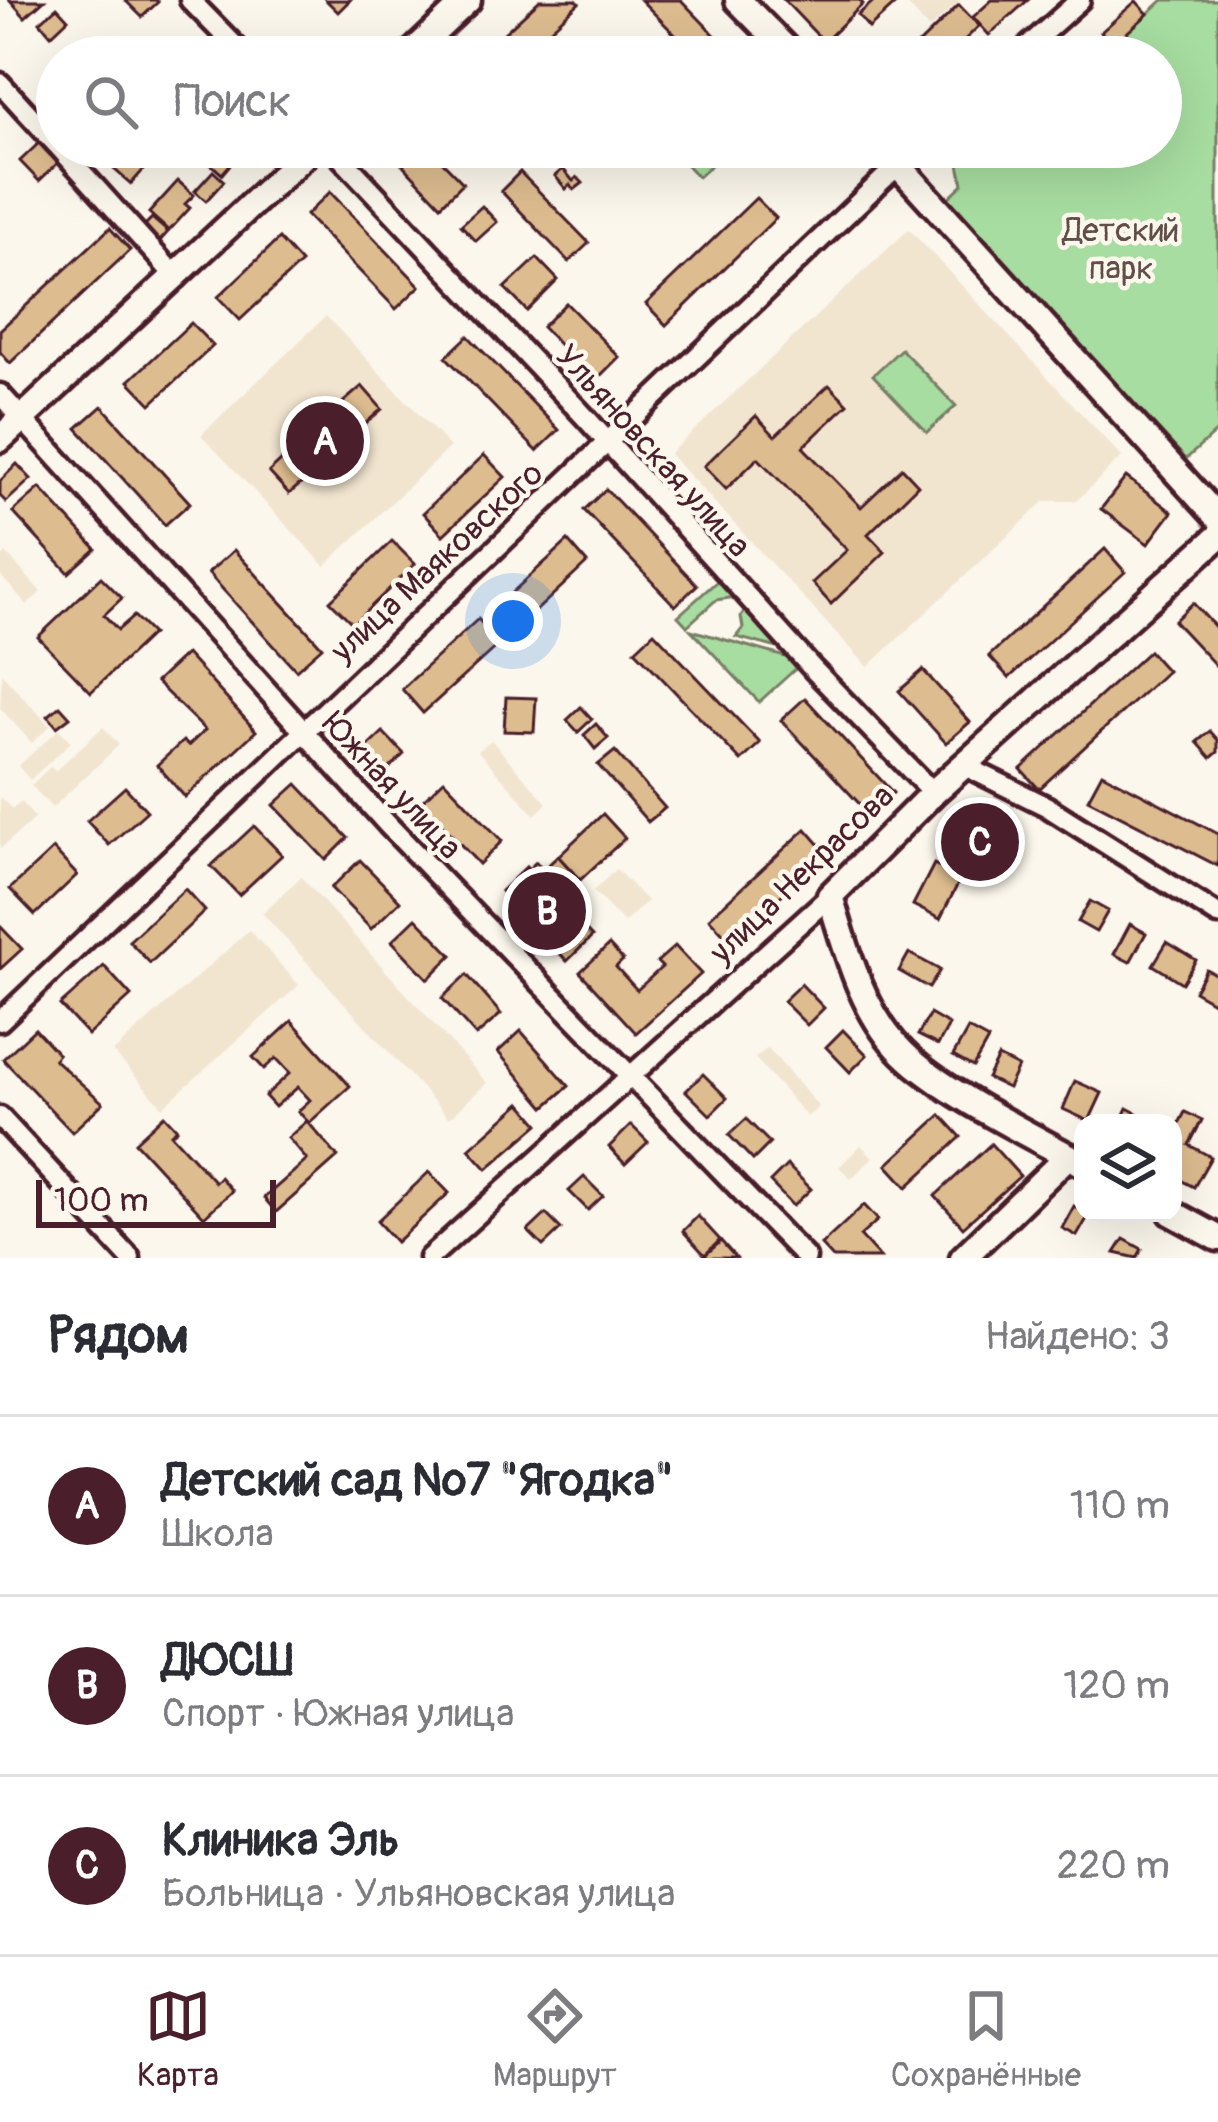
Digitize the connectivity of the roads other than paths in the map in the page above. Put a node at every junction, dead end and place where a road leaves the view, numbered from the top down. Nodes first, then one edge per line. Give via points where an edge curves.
1 (190, 0) edge
2 (468, 0) edge
3 (738, 0) edge
4 (1080, 0) edge
5 (225, 36) edge
6 (430, 36) edge
7 (773, 36) edge
8 (1040, 36) edge
9 (0, 83) edge
10 (36, 122) edge
11 (78, 168) edge
12 (291, 168) edge
13 (351, 168) edge
14 (884, 168) edge
15 (912, 168) edge
16 (177, 278) junction
17 (0, 394) edge
18 (22, 419) junction
19 (0, 439) edge
20 (607, 441) junction
21 (1218, 518) edge
22 (1218, 537) edge
23 (302, 732) junction
24 (963, 765) junction
25 (933, 793) junction
26 (830, 896) junction
27 (1218, 915) edge
28 (0, 1021) edge
29 (629, 1076) junction
30 (0, 1118) edge
31 (1074, 1159) edge
32 (1074, 1162) edge
33 (1182, 1218) edge
34 (1218, 1238) edge
35 (130, 1258) edge
36 (429, 1258) edge
37 (806, 1258) edge
38 (963, 1258) edge

1 - 5 street
2 - 6 main road
3 - 7 main road
4 - 8 street
9 - 10 street
11 - 16 street
12 - 16 main road
13 - 20 street, Ульяновская улица
14 - 20 street, улица Маяковского
15 - 21 main road
16 - 18 main road
17 - 18 street, Южная улица
18 - 19 main road
18 - 23 street, Южная улица
20 - 23 street, улица Маяковского
20 - 25 street, Ульяновская улица
22 - 24 main road, улица Некрасова
23 - 28 street, улица Маяковского
23 - 29 street, Южная улица
24 - 25 main road, улица Некрасова
24 - 27 street via 1046,806
25 - 26 main road, улица Некрасова
26 - 29 street, улица Некрасова
26 - 31 main road via 850,963 900,1051
29 - 36 street, улица Некрасова
29 - 37 street, Южная улица
30 - 35 street
32 - 38 main road
33 - 34 main road

